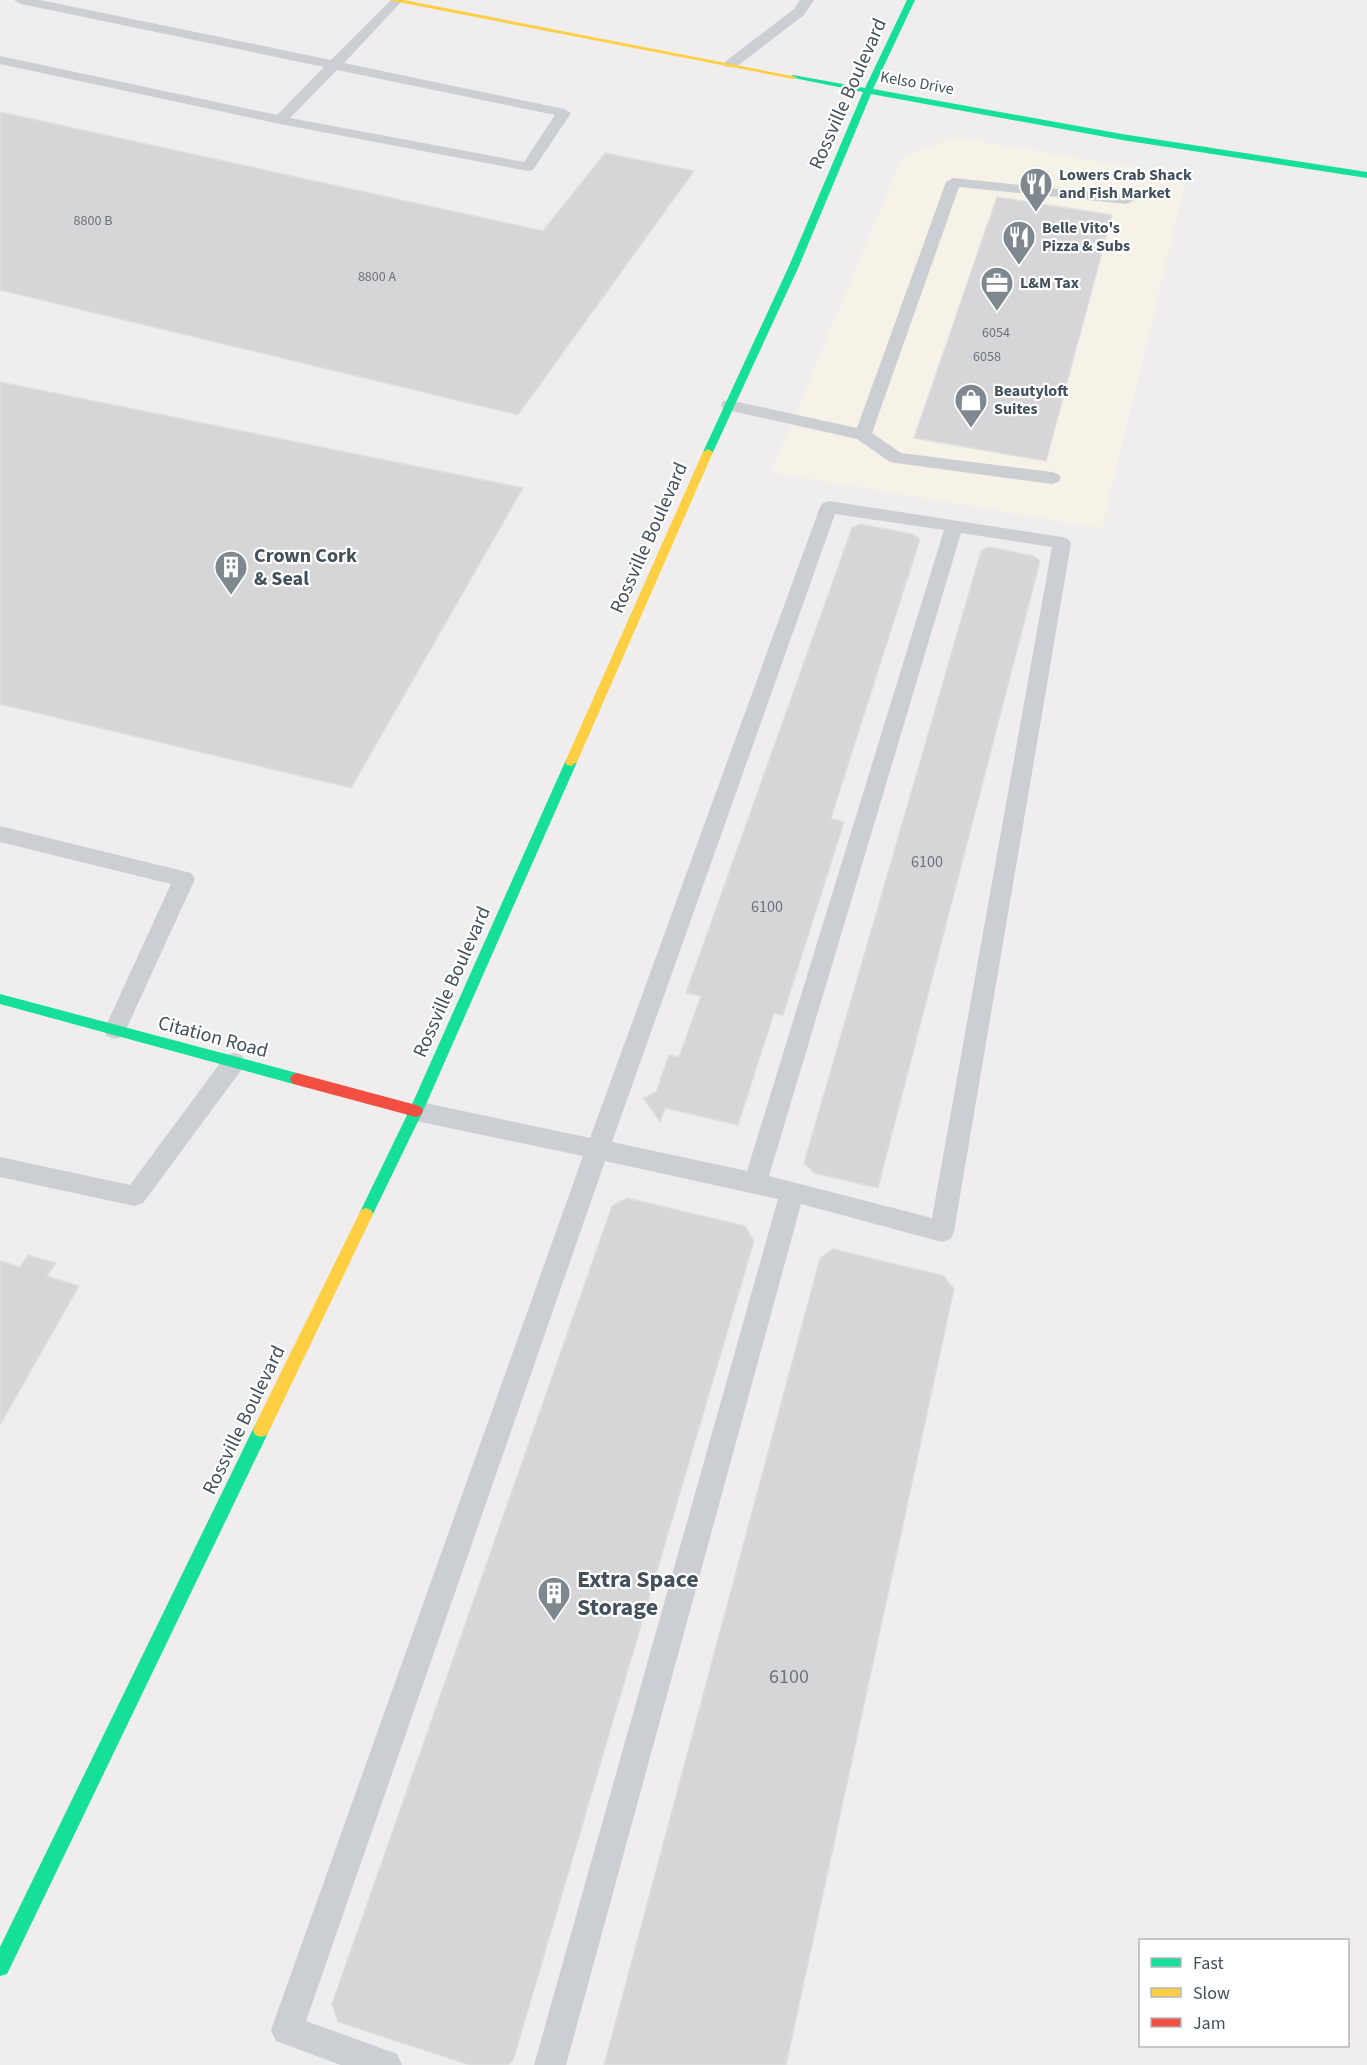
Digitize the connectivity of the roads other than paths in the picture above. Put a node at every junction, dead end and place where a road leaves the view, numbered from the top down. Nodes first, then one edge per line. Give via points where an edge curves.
1 (21, 0) edge
2 (394, 0) edge
3 (807, 0) edge
4 (911, 0) edge
5 (0, 60) edge
6 (335, 64) junction
7 (731, 64) junction
8 (868, 91) junction
9 (280, 120) junction
10 (1367, 175) edge
11 (1126, 200) dead end
12 (729, 405) junction
13 (863, 435) junction
14 (1052, 478) dead end
15 (954, 526) junction
16 (0, 834) edge
17 (0, 999) edge
18 (115, 1030) junction
19 (234, 1062) junction
20 (416, 1112) junction
21 (597, 1150) junction
22 (0, 1167) edge
23 (755, 1184) junction
24 (792, 1192) junction
25 (0, 1967) edge
26 (386, 2065) edge
27 (550, 2065) edge

1 - 6 lane
2 - 6 lane
2 - 7 main road, Kelso Drive
3 - 7 lane via 799,12
4 - 8 main road, Rossville Boulevard
5 - 9 lane
6 - 9 lane
6 - 9 lane via 564,113 528,167
7 - 8 main road, Kelso Drive
8 - 10 main road, Kelso Drive via 1199,151
8 - 12 main road, Rossville Boulevard via 794,266
11 - 13 lane via 953,182
12 - 13 lane
12 - 20 main road, Rossville Boulevard
13 - 14 lane via 896,458
15 - 21 lane via 829,507
15 - 23 lane
15 - 24 lane via 1062,543 942,1232
16 - 18 lane via 184,879
17 - 18 main road, Citation Road
18 - 19 main road, Citation Road
19 - 20 main road, Citation Road
19 - 22 lane via 135,1196
20 - 21 lane
20 - 25 main road, Rossville Boulevard
21 - 23 lane
21 - 26 lane via 287,2030
23 - 24 lane
24 - 27 lane

